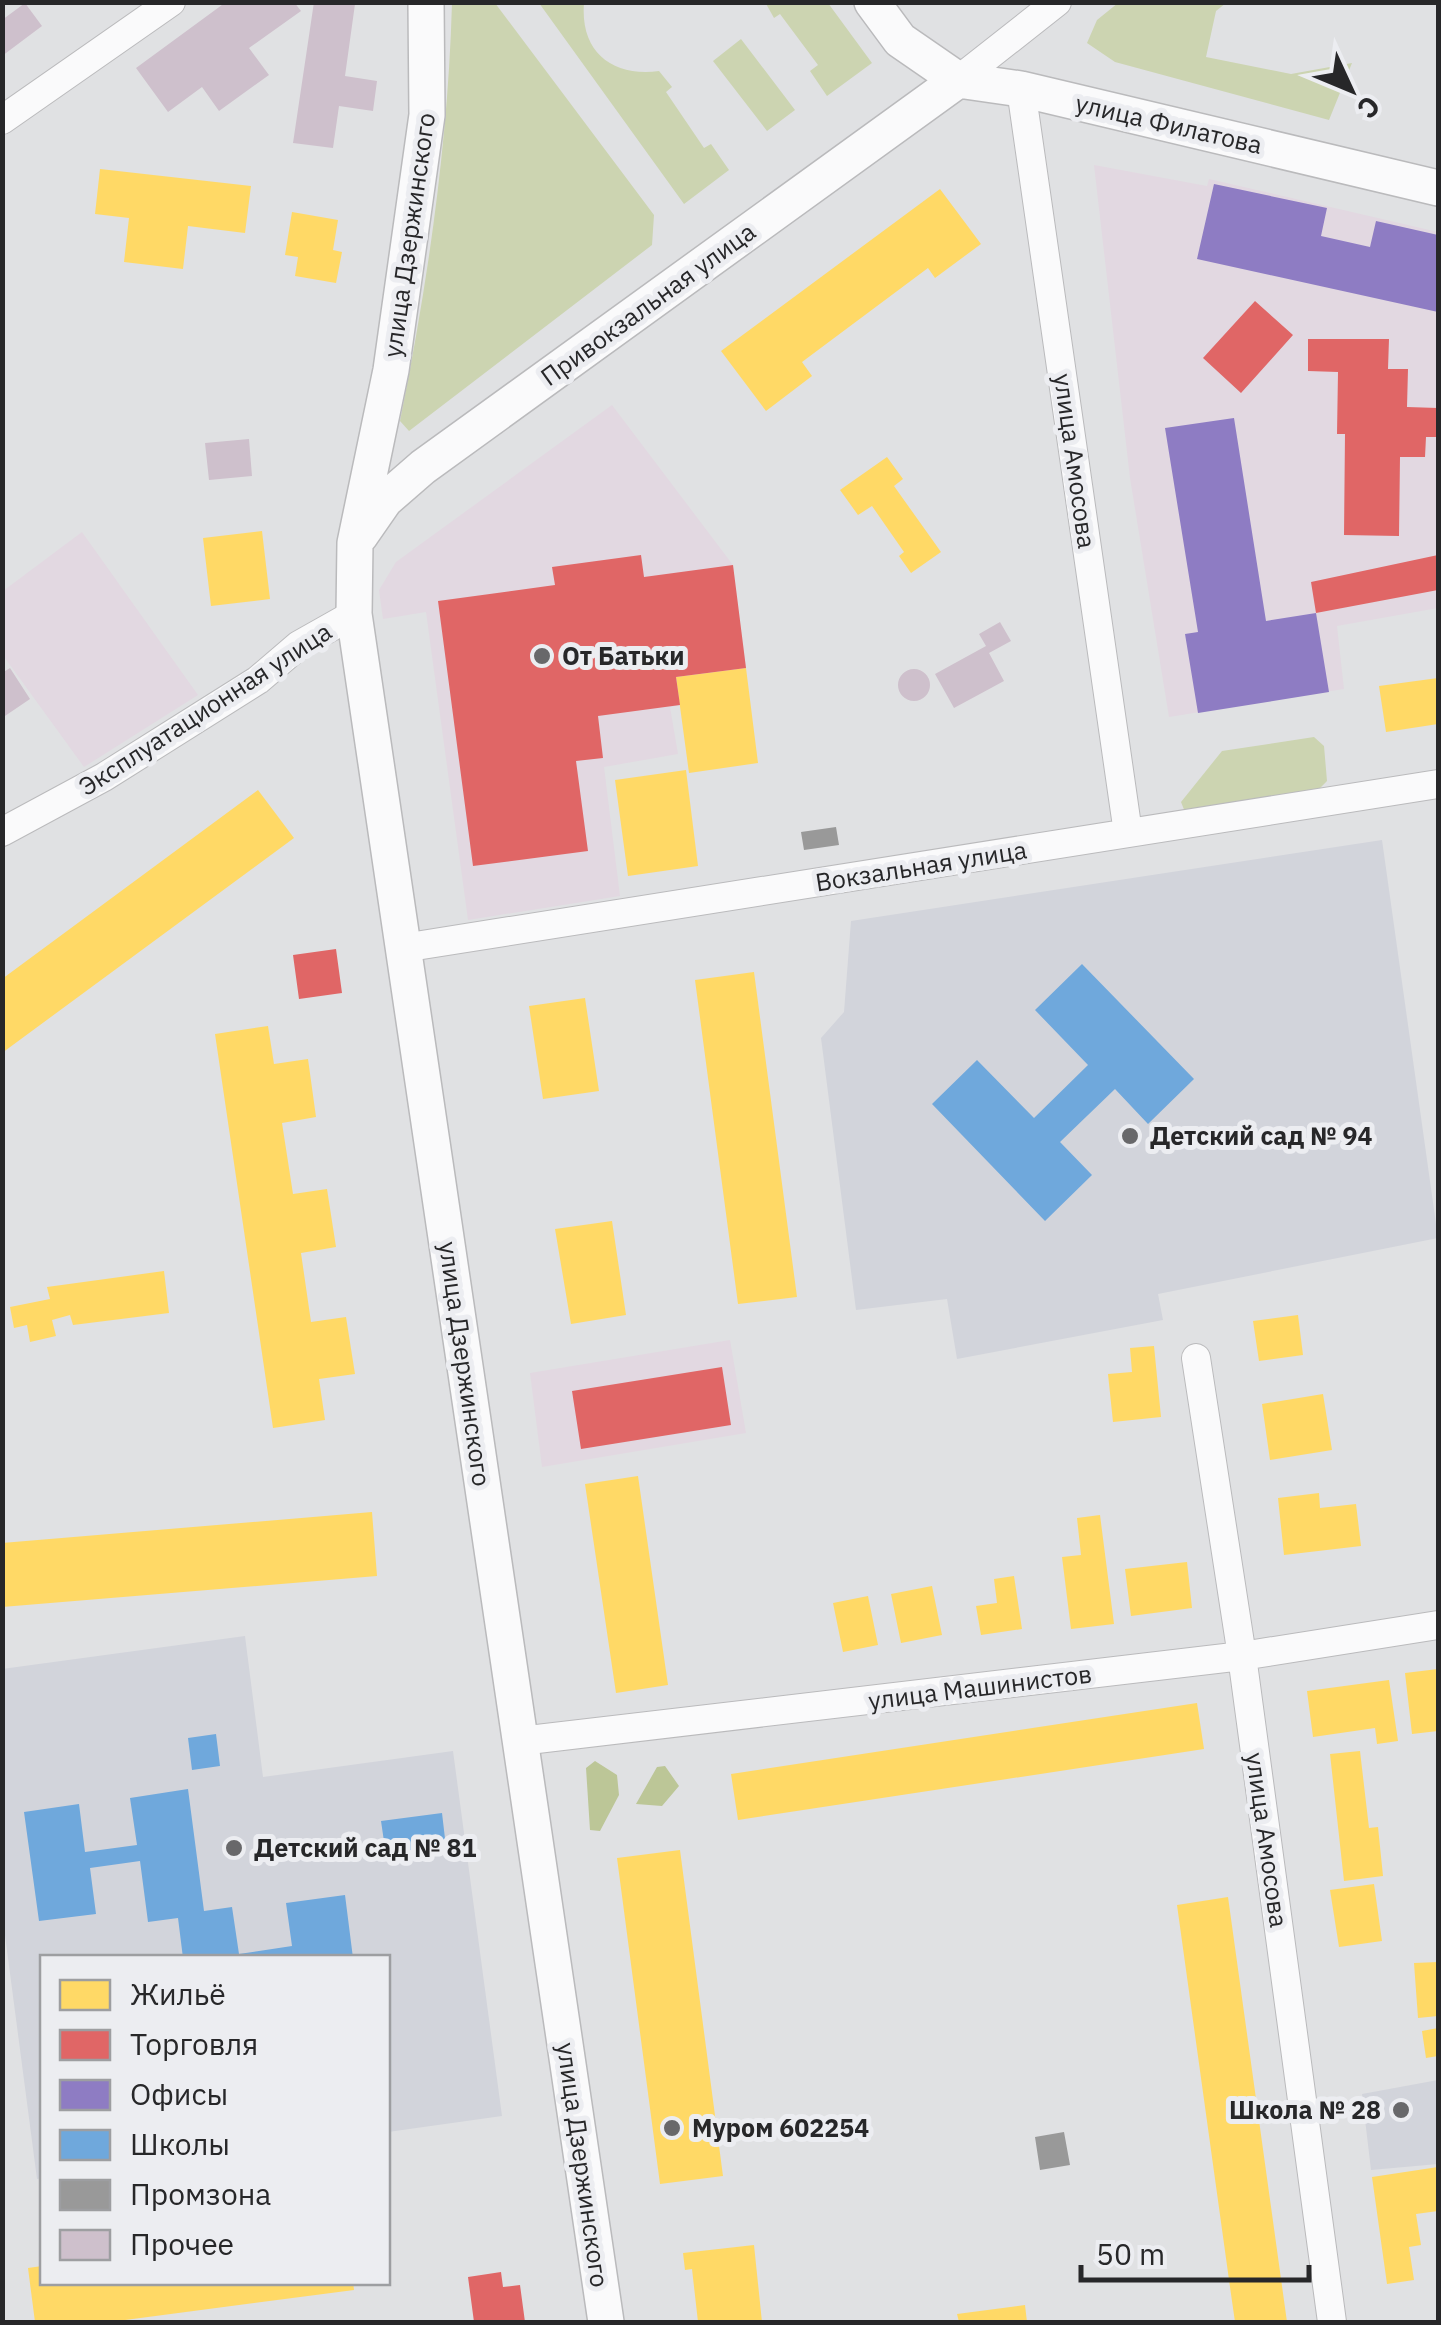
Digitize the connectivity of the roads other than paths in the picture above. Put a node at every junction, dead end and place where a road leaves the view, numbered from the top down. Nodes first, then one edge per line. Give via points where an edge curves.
1 (171, 2) edge
2 (426, 2) edge
3 (872, 2) edge
4 (1057, 2) edge
5 (958, 80) junction
6 (1021, 89) junction
7 (2, 120) edge
8 (1438, 188) edge
9 (382, 406) junction
10 (423, 467) junction
11 (355, 544) junction
12 (354, 614) junction
13 (1438, 784) edge
14 (2, 832) edge
15 (1128, 834) junction
16 (404, 948) junction
17 (1196, 1358) dead end
18 (1438, 1625) edge
19 (1242, 1656) junction
20 (520, 1741) junction
21 (606, 2322) edge
22 (1332, 2322) edge

1 - 7 street
2 - 9 street, улица Дзержинского via 427,115
3 - 5 street via 900,40
4 - 5 street
5 - 6 street, улица Филатова
5 - 10 street, Привокзальная улица
6 - 8 street, улица Филатова
6 - 15 street, улица Амосова
9 - 10 street via 398,444
9 - 11 street, улица Дзержинского
10 - 11 street, Привокзальная улица via 385,500
11 - 12 street, улица Дзержинского
12 - 14 street, Эксплуатационная улица via 104,777
12 - 16 street, улица Дзержинского
13 - 15 street, Вокзальная улица
15 - 16 street, Вокзальная улица
16 - 20 street, улица Дзержинского
17 - 19 street, улица Амосова
18 - 19 street, улица Машинистов
19 - 20 street, улица Машинистов
19 - 22 street, улица Амосова
20 - 21 street, улица Дзержинского

